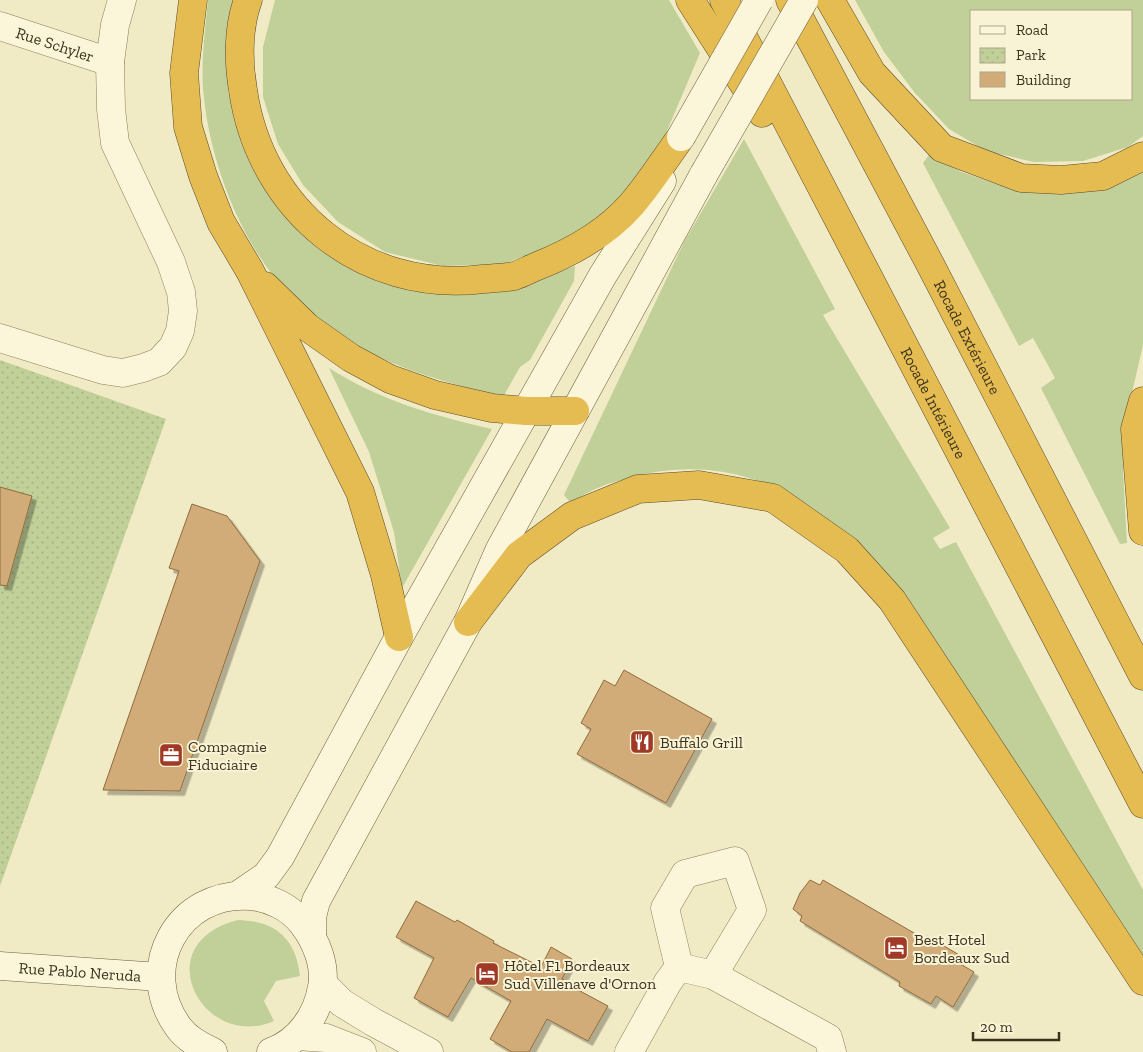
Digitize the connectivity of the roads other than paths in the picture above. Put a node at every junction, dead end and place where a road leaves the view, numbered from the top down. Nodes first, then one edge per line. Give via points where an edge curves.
1 (122, 0) edge
2 (193, 0) edge
3 (248, 0) edge
4 (690, 0) edge
5 (724, 0) edge
6 (759, 0) edge
7 (790, 0) edge
8 (804, 0) edge
9 (830, 0) edge
10 (0, 26) edge
11 (110, 62) junction
12 (681, 136) junction
13 (1143, 156) edge
14 (250, 271) junction
15 (876, 293) junction
16 (0, 338) edge
17 (1143, 401) edge
18 (526, 411) junction
19 (575, 411) junction
20 (1143, 531) edge
21 (468, 622) junction
22 (399, 638) junction
23 (1143, 676) edge
24 (1143, 804) edge
25 (238, 895) junction
26 (312, 935) junction
27 (0, 966) edge
28 (679, 967) junction
29 (713, 975) junction
30 (160, 977) junction
31 (1143, 981) edge
32 (323, 984) junction
33 (297, 1036) junction
34 (183, 1040) edge
35 (212, 1052) edge
36 (271, 1052) edge
37 (362, 1052) edge
38 (429, 1052) edge
39 (629, 1052) edge
40 (832, 1052) edge

1 - 11 main road via 114,26
2 - 14 highway via 184,73 188,127 221,222
3 - 12 highway via 241,36 240,73 246,112 257,147 274,180 314,226 349,252 385,269 425,279 464,282 513,276 561,257 603,231 631,204
4 - 15 highway
5 - 15 highway, Rocade Intérieure
6 - 12 main road, bridge
7 - 23 highway, Rocade Extérieure
8 - 19 main road, bridge via 704,174
9 - 13 highway via 872,73 942,148 1021,178 1103,176
10 - 11 main road, Rue Schyler
11 - 16 main road via 110,109 115,143 172,262 181,292 180,331 173,347 159,362 123,373 103,370
12 - 18 main road via 660,185 603,275
14 - 18 highway via 307,327 390,379 435,395 492,408
14 - 22 highway via 360,492 385,575
15 - 24 highway, Rocade Intérieure
17 - 20 highway via 1135,429
18 - 19 highway
18 - 22 main road
19 - 21 main road via 499,551
21 - 26 main road via 316,901
21 - 31 highway via 519,555 572,516 629,492 699,485 773,498 847,550 892,600
22 - 25 main road via 280,857 266,876
25 - 26 main road via 260,897 281,905
25 - 30 main road via 214,900 199,908 174,930 164,952
26 - 32 main road via 321,959
27 - 30 main road, Rue Pablo Neruda
28 - 29 main road
28 - 29 main road via 665,908 685,874 735,861 752,910
28 - 39 main road
29 - 40 main road via 828,1038
30 - 34 main road via 165,1005
32 - 33 main road via 319,1004 310,1022
32 - 38 main road via 342,1003
33 - 36 main road
33 - 37 main road via 326,1038
34 - 35 main road

